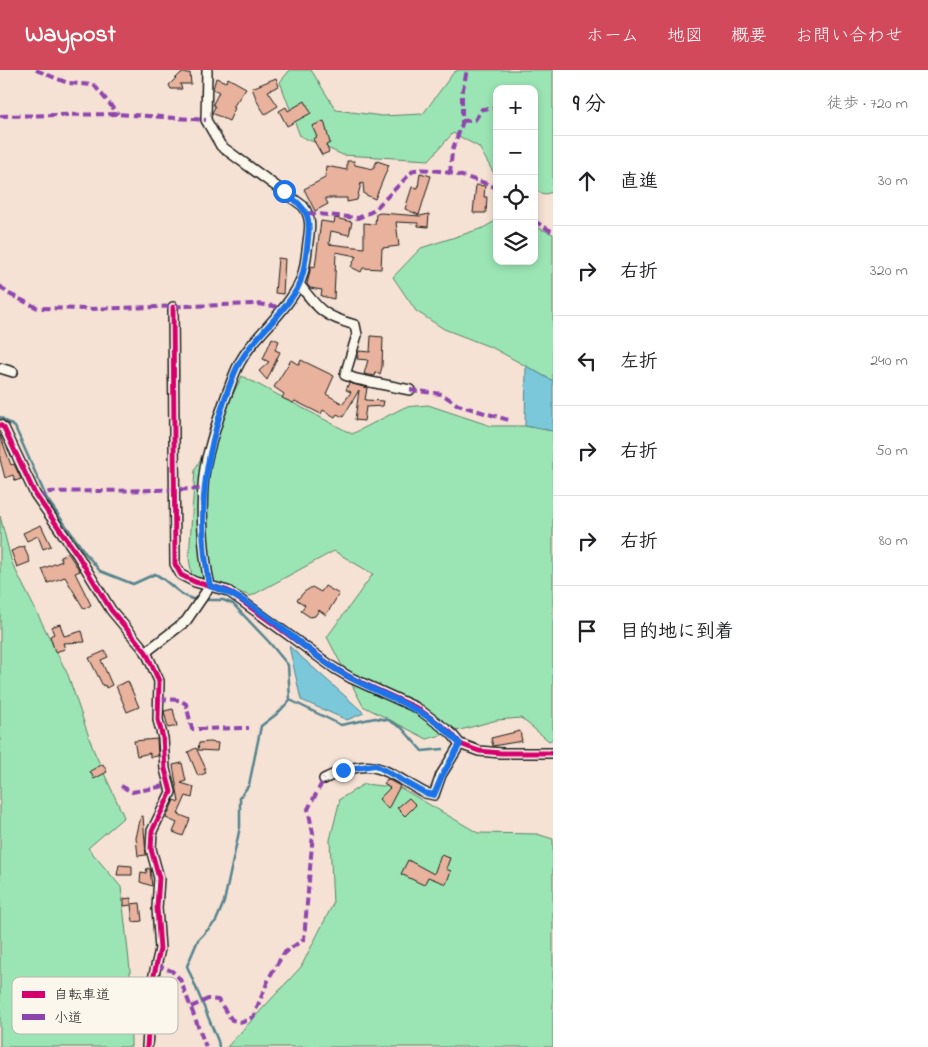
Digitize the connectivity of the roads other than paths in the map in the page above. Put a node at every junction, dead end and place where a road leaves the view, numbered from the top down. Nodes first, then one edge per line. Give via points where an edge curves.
1 (207, 70) edge
2 (299, 284) junction
3 (173, 307) dead end
4 (0, 368) edge
5 (13, 372) dead end
6 (410, 390) dead end
7 (0, 424) edge
8 (210, 586) junction
9 (146, 652) junction
10 (460, 744) junction
11 (553, 753) edge
12 (324, 779) dead end
13 (154, 977) edge
14 (148, 1034) edge
15 (147, 1047) edge

1 - 2 street via 206,120 221,146 303,206 309,216 305,266
2 - 6 street via 318,309 330,318 355,326 357,335 345,375
2 - 8 street via 242,358 207,458 203,489
3 - 8 street via 175,564 181,575
4 - 5 street
7 - 9 street via 37,498 77,554 111,610
8 - 9 street via 186,621
8 - 10 street via 228,591 252,606 350,678 417,708 451,733
9 - 13 street via 159,682 158,720 164,738 165,769 171,792 152,831 151,849 159,878 160,950
10 - 11 street via 501,754
10 - 12 street via 434,795 375,765 343,770
14 - 15 street

